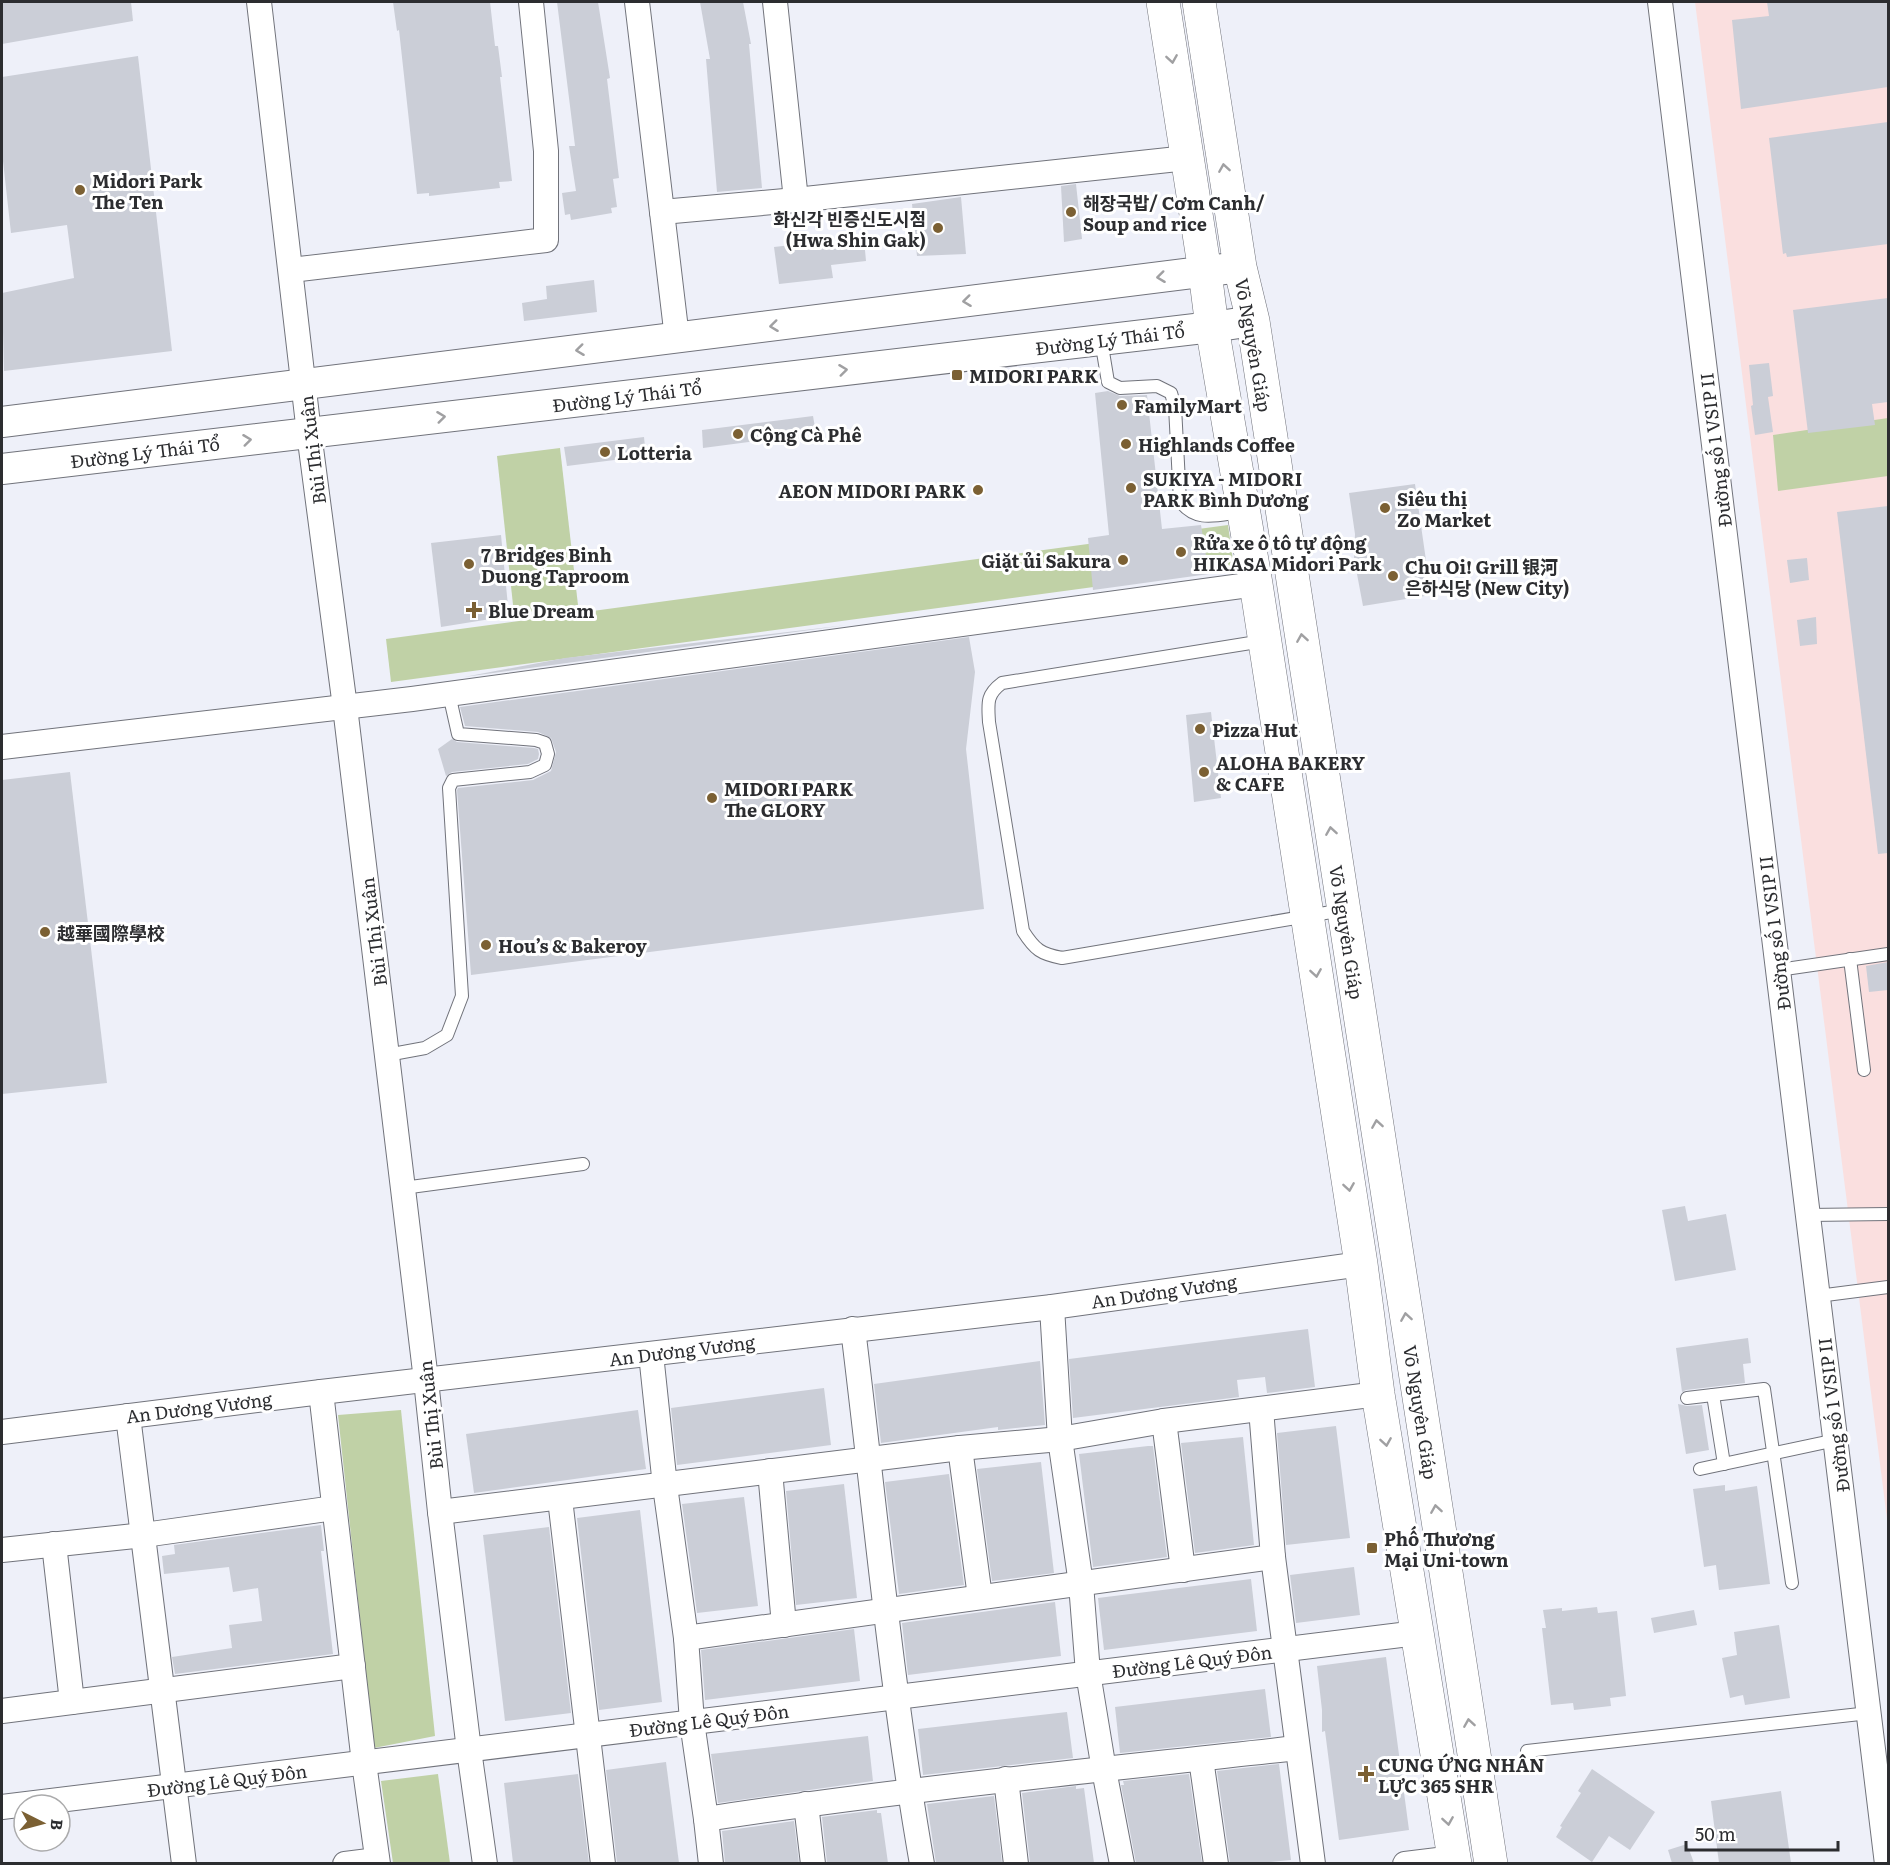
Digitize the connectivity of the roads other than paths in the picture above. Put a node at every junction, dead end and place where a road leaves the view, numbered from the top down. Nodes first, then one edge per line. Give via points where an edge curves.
1 (259, 2) edge
2 (531, 2) edge
3 (637, 2) edge
4 (775, 2) edge
5 (1163, 2) edge
6 (1199, 2) edge
7 (1660, 2) edge
8 (1188, 158) junction
9 (796, 200) junction
10 (662, 212) junction
11 (1240, 267) junction
12 (291, 270) junction
13 (1205, 272) junction
14 (1253, 321) junction
15 (1212, 327) junction
16 (677, 338) junction
17 (1101, 340) junction
18 (304, 384) junction
19 (2, 422) edge
20 (309, 433) junction
21 (2, 469) edge
22 (1243, 512) junction
23 (1256, 584) junction
24 (1264, 641) junction
25 (448, 694) junction
26 (345, 707) junction
27 (2, 747) edge
28 (1344, 909) junction
29 (1307, 916) junction
30 (1888, 954) edge
31 (1850, 959) junction
32 (1778, 970) junction
33 (387, 1055) junction
34 (1864, 1070) dead end
35 (583, 1164) dead end
36 (404, 1188) junction
37 (1888, 1214) edge
38 (1808, 1215) junction
39 (1361, 1264) junction
40 (1888, 1287) edge
41 (1818, 1296) junction
42 (1052, 1307) junction
43 (853, 1329) junction
44 (651, 1353) junction
45 (426, 1380) junction
46 (321, 1392) junction
47 (1378, 1394) junction
48 (1713, 1395) junction
49 (1687, 1398) dead end
50 (1261, 1409) junction
51 (128, 1416) junction
52 (1164, 1421) junction
53 (2, 1432) edge
54 (1060, 1439) junction
55 (1836, 1440) junction
56 (960, 1448) junction
57 (1773, 1454) junction
58 (869, 1460) junction
59 (1724, 1464) junction
60 (1700, 1469) dead end
61 (770, 1471) junction
62 (665, 1486) junction
63 (560, 1499) junction
64 (334, 1508) junction
65 (440, 1512) junction
66 (144, 1535) junction
67 (54, 1544) junction
68 (2, 1550) edge
69 (1273, 1557) junction
70 (1183, 1569) junction
71 (1792, 1582) dead end
72 (1081, 1584) junction
73 (980, 1597) junction
74 (887, 1611) junction
75 (784, 1625) junction
76 (1417, 1633) junction
77 (686, 1638) junction
78 (1284, 1649) junction
79 (353, 1666) junction
80 (1088, 1673) junction
81 (164, 1691) junction
82 (897, 1697) junction
83 (72, 1702) junction
84 (2, 1711) edge
85 (1869, 1713) junction
86 (692, 1722) junction
87 (587, 1735) junction
88 (1297, 1748) junction
89 (469, 1750) junction
90 (1527, 1751) dead end
91 (1201, 1758) junction
92 (364, 1763) junction
93 (1104, 1770) junction
94 (1006, 1779) junction
95 (176, 1786) junction
96 (909, 1791) junction
97 (806, 1804) junction
98 (2, 1808) edge
99 (706, 1819) junction
100 (1454, 1861) edge
101 (378, 1862) edge
102 (184, 1863) edge
103 (345, 1863) edge
104 (485, 1863) edge
105 (603, 1863) edge
106 (711, 1863) edge
107 (813, 1863) edge
108 (922, 1863) edge
109 (1016, 1863) edge
110 (1122, 1863) edge
111 (1216, 1863) edge
112 (1313, 1863) edge
113 (1405, 1863) edge
114 (1491, 1863) edge
115 (1887, 1863) edge

1 - 12 street, Bùi Thị Xuân
2 - 12 street via 546,151 546,240
3 - 10 street
4 - 9 street
5 -> 8 main road, Võ Nguyên Giáp
11 -> 6 main road, Võ Nguyên Giáp
7 - 32 street, Đường số 1 VSIP II
8 - 9 street
8 - 13 main road, Võ Nguyên Giáp
9 - 10 street
10 - 16 street
11 - 13 street
11 - 14 main road, Võ Nguyên Giáp
12 - 18 street, Bùi Thị Xuân
13 - 15 main road, Võ Nguyên Giáp
13 -> 16 street
14 - 15 street, Đường Lý Thái Tổ
28 -> 14 main road, Võ Nguyên Giáp
15 - 17 street, Đường Lý Thái Tổ
15 - 22 main road, Võ Nguyên Giáp
16 -> 18 street
20 -> 17 street, Đường Lý Thái Tổ
17 - 22 lane via 1108,382 1120,388 1158,386 1171,393 1180,501 1187,511 1198,516
18 - 19 street
18 - 20 street, Bùi Thị Xuân
21 -> 20 street, Đường Lý Thái Tổ
20 - 26 street, Bùi Thị Xuân
22 - 23 main road, Võ Nguyên Giáp
23 - 24 main road, Võ Nguyên Giáp
23 - 25 street
24 - 29 main road, Võ Nguyên Giáp
24 - 29 lane via 1002,684 992,691 989,722 1023,932 1033,947 1062,958
25 - 26 street
25 - 33 lane via 458,734 536,740 545,743 548,753 545,765 530,772 453,780 449,788 462,996 447,1035 425,1048
26 - 27 street
26 - 33 street, Bùi Thị Xuân
28 - 29 lane
114 -> 28 main road, Võ Nguyên Giáp
29 -> 39 main road, Võ Nguyên Giáp
30 - 31 lane
31 - 32 lane
31 - 34 lane
32 - 38 street, Đường số 1 VSIP II
33 - 36 street, Bùi Thị Xuân
35 - 36 lane
36 - 45 street, Bùi Thị Xuân
37 - 38 lane
38 - 41 street, Đường số 1 VSIP II
39 - 42 street, An Dương Vương
39 - 47 main road, Võ Nguyên Giáp
40 - 41 lane
41 - 55 street, Đường số 1 VSIP II
42 - 43 street, An Dương Vương
42 - 54 street
43 - 44 street, An Dương Vương
43 - 58 street
44 - 45 street, An Dương Vương
44 - 62 street
45 - 46 street, An Dương Vương
45 - 65 street, Bùi Thị Xuân
46 - 51 street, An Dương Vương
46 - 64 street
47 - 50 street
47 -> 76 main road, Võ Nguyên Giáp
48 - 49 lane
48 - 57 lane via 1764,1389
48 - 59 lane
50 - 52 street
50 - 69 street
51 - 53 street, An Dương Vương
51 - 66 street
52 - 54 street
52 - 70 street
54 - 56 street
54 - 72 street
55 - 57 lane
55 - 85 street, Đường số 1 VSIP II
56 - 58 street
56 - 73 street
57 - 59 lane
57 - 71 lane
58 - 61 street
58 - 74 street
59 - 60 lane
61 - 62 street
61 - 75 street
62 - 63 street
62 - 77 street
63 - 65 street
63 - 87 street
64 - 66 street
64 - 79 street
65 - 89 street, Bùi Thị Xuân
66 - 67 street
66 - 81 street
67 - 68 street
67 - 83 street
69 - 70 street
69 - 78 street
70 - 72 street
72 - 73 street
72 - 80 street
73 - 74 street
74 - 75 street
74 - 82 street
75 - 77 street
76 - 78 street, Đường Lê Quý Đôn
76 -> 100 main road, Võ Nguyên Giáp
77 - 86 street
78 - 80 street, Đường Lê Quý Đôn
78 - 88 street
79 - 81 street
79 - 92 street
80 - 82 street, Đường Lê Quý Đôn
80 - 93 street
81 - 83 street
81 - 95 street
82 - 86 street, Đường Lê Quý Đôn
82 - 96 street
83 - 84 street
85 - 90 lane
85 - 115 street, Đường số 1 VSIP II
86 - 87 street, Đường Lê Quý Đôn
86 - 99 street
87 - 89 street, Đường Lê Quý Đôn
87 - 105 street
88 - 91 street
88 - 112 street
89 - 92 street, Đường Lê Quý Đôn
89 - 104 street, Bùi Thị Xuân
91 - 93 street
91 - 111 street
92 - 95 street, Đường Lê Quý Đôn
92 - 101 street
93 - 94 street
93 - 110 street
94 - 96 street
94 - 109 street
95 - 98 street, Đường Lê Quý Đôn
95 - 102 street
96 - 97 street
96 - 108 street
97 - 99 street
97 - 107 street
99 - 106 street
100 - 113 street
101 - 103 street

